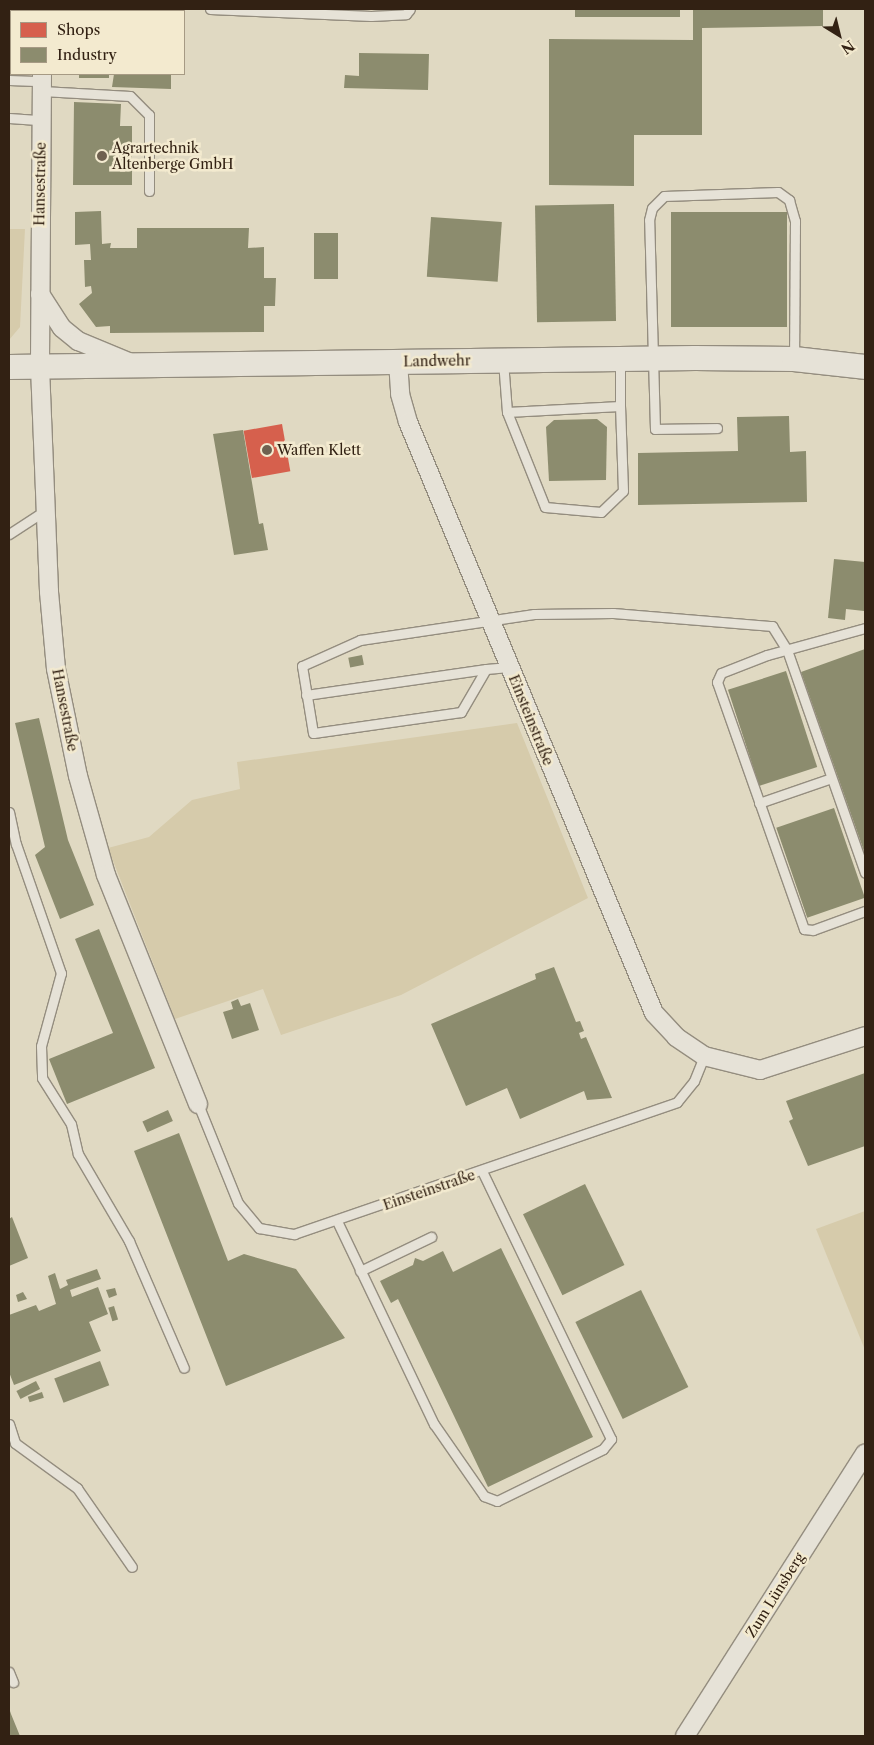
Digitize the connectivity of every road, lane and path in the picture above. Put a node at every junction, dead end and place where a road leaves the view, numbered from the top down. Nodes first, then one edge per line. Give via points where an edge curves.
1 (210, 9) edge
2 (410, 9) edge
3 (9, 80) edge
4 (42, 82) edge
5 (9, 118) edge
6 (41, 120) junction
7 (149, 192) dead end
8 (39, 294) junction
9 (620, 358) junction
10 (650, 358) junction
11 (503, 360) junction
12 (794, 360) junction
13 (398, 362) junction
14 (137, 365) junction
15 (40, 366) junction
16 (865, 366) edge
17 (9, 367) edge
18 (620, 406) junction
19 (507, 412) junction
20 (718, 428) dead end
21 (46, 510) junction
22 (9, 534) edge
23 (489, 619) junction
24 (865, 628) edge
25 (787, 650) junction
26 (509, 667) junction
27 (486, 669) junction
28 (306, 695) junction
29 (831, 778) junction
30 (759, 803) junction
31 (9, 812) edge
32 (865, 873) edge
33 (865, 911) edge
34 (865, 1036) edge
35 (704, 1056) junction
36 (198, 1104) joint
37 (482, 1171) junction
38 (337, 1221) junction
39 (431, 1237) dead end
40 (360, 1271) junction
41 (184, 1368) dead end
42 (9, 1424) edge
43 (865, 1453) edge
44 (132, 1567) dead end
45 (9, 1672) edge
46 (13, 1682) dead end
47 (685, 1736) edge

1 - 2 lane via 371,16 406,14
3 - 4 lane
4 - 6 street, Hansestraße
4 - 7 lane via 130,96 149,115
5 - 6 lane
6 - 8 street, Hansestraße
8 - 14 street via 62,328 78,341
8 - 15 street, Hansestraße
9 - 10 main road, Landwehr
9 - 11 main road, Landwehr
9 - 18 lane
10 - 12 main road, Landwehr
10 - 12 lane via 649,232 652,208 664,196 778,192 789,200 794,212
10 - 20 lane via 655,429
11 - 13 main road, Landwehr
11 - 19 lane
12 - 16 main road, Landwehr
13 - 14 main road, Landwehr
13 - 23 street, Einsteinstraße via 400,394 408,422
14 - 15 main road, Landwehr
15 - 17 main road, Landwehr
15 - 21 street, Hansestraße
18 - 19 lane
18 - 19 lane via 623,491 601,512 545,507
21 - 22 lane
21 - 36 street, Hansestraße via 56,669 78,776 106,875
23 - 25 lane via 534,614 613,613 690,621 762,623 778,632
23 - 26 street, Einsteinstraße
23 - 28 lane via 360,640 302,666
24 - 25 lane
25 - 29 lane
25 - 30 lane via 717,677
26 - 27 lane
26 - 35 street, Einsteinstraße via 650,1006 676,1037
27 - 28 lane
27 - 28 lane via 461,712 313,733
29 - 30 lane
29 - 32 lane
30 - 33 lane via 804,929 813,930
31 - 41 lane via 16,844 61,973 41,1046 42,1078 71,1124 78,1154 129,1241
34 - 35 street, Einsteinstraße via 760,1070
35 - 37 lane, Einsteinstraße via 694,1080 677,1102
36 - 38 lane, Einsteinstraße via 238,1203 259,1228 294,1234
37 - 38 lane, Einsteinstraße
37 - 40 lane via 609,1436 607,1446 504,1499 488,1499 434,1424
38 - 40 lane
39 - 40 lane
42 - 44 lane via 15,1443 77,1488
43 - 47 street, Zum Lünsberg
45 - 46 lane

